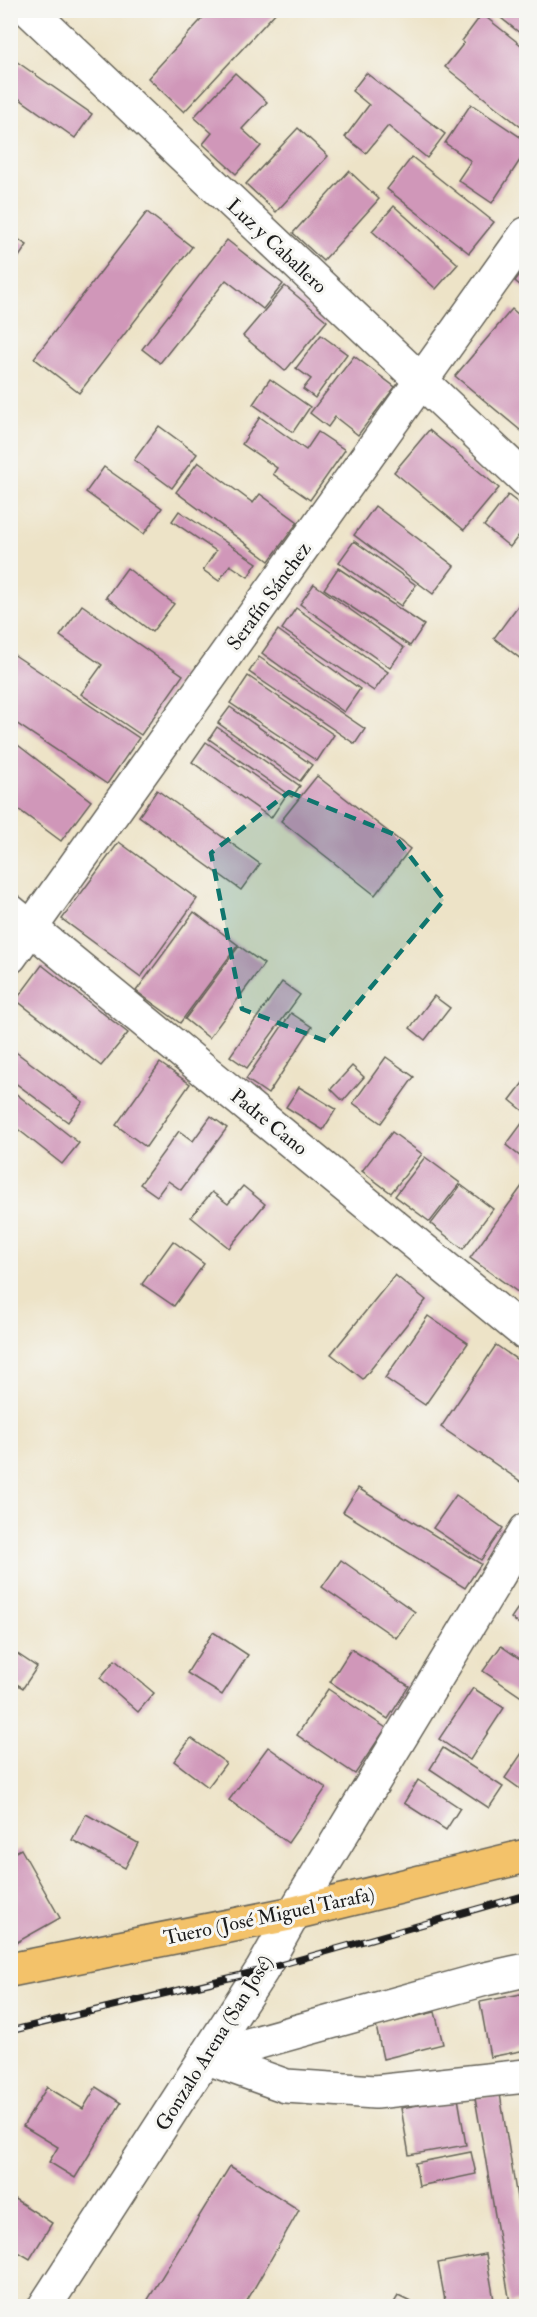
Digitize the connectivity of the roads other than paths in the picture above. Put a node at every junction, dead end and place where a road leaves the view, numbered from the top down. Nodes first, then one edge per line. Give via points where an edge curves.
1 (29, 10) edge
2 (526, 234) edge
3 (421, 382) junction
4 (526, 480) edge
5 (21, 920) edge
6 (10, 957) edge
7 (526, 1334) edge
8 (526, 1530) edge
9 (526, 1856) edge
10 (294, 1913) junction
11 (11, 1969) edge
12 (526, 1970) edge
13 (205, 2057) junction
14 (526, 2076) edge
15 (45, 2307) edge

1 - 3 street, Luz y Caballero
2 - 3 street, Serafín Sánchez
3 - 4 street, Luz y Caballero
3 - 5 street, Serafín Sánchez
5 - 6 street, Serafín Sánchez
5 - 7 street, Padre Cano
8 - 10 street, Gonzalo Arena (San José)
9 - 10 main road, Tuero (José Miguel Tarafa)
10 - 11 main road, Tuero (José Miguel Tarafa)
10 - 13 street, Gonzalo Arena (San José)
12 - 13 street
13 - 14 street via 286,2086 375,2092
13 - 15 street, Gonzalo Arena (San José)

